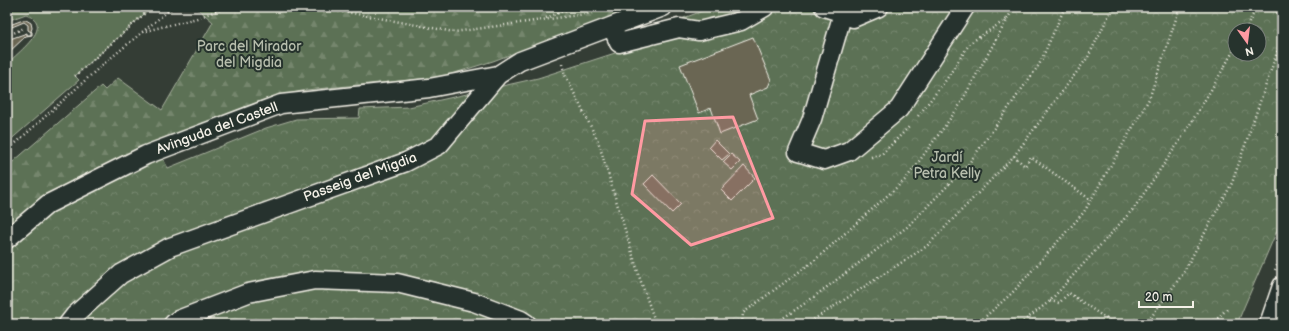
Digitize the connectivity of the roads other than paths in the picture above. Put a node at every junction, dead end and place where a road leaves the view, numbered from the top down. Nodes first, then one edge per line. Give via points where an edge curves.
1 (663, 7) edge
2 (765, 7) edge
3 (824, 7) edge
4 (879, 7) edge
5 (965, 7) edge
6 (845, 10) edge
7 (612, 27) junction
8 (498, 75) junction
9 (7, 239) edge
10 (1282, 286) edge
11 (68, 324) edge
12 (173, 324) edge
13 (527, 324) edge
14 (1269, 324) edge

1 - 7 street, Passeig del Migdia
2 - 7 street via 741,21 698,31 679,28 619,43
3 - 6 street
4 - 6 street via 853,18
5 - 6 street via 899,109 849,151 824,160 798,152 812,119
7 - 8 street, Passeig del Migdia via 520,61
8 - 9 street, Avinguda del Castell via 429,88 281,104 146,155 48,204
8 - 11 street, Passeig del Migdia via 440,145 406,162 170,247 121,274
10 - 14 street
12 - 13 street via 248,293 315,280 396,283 474,302

